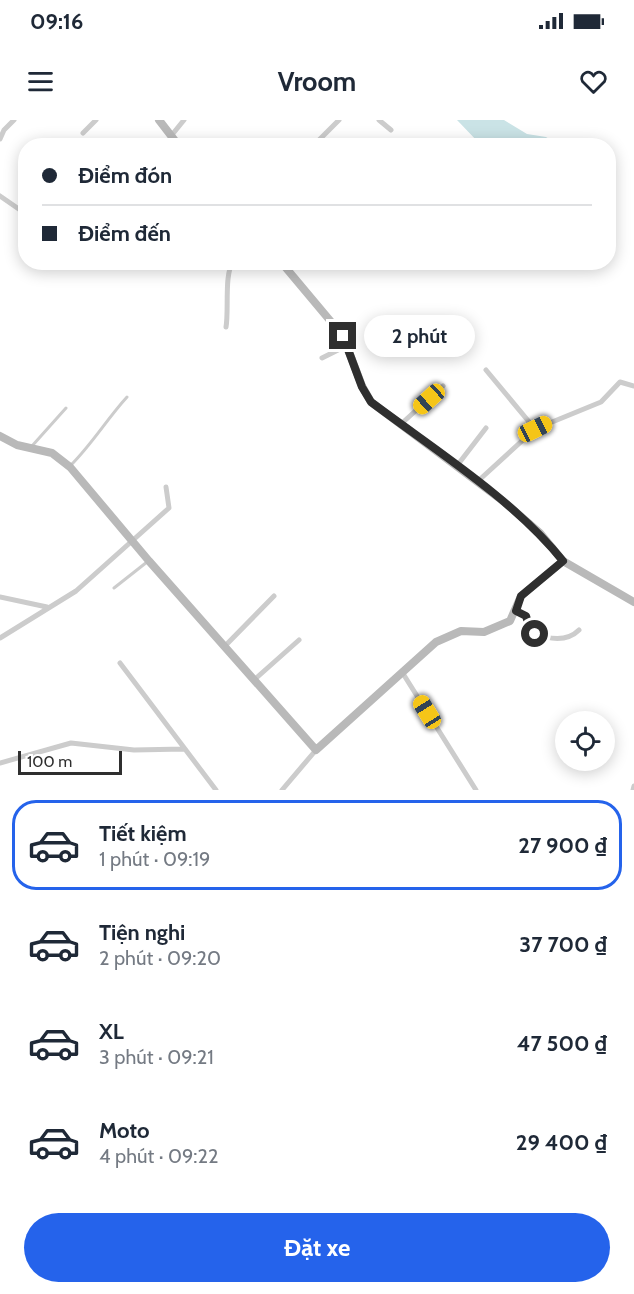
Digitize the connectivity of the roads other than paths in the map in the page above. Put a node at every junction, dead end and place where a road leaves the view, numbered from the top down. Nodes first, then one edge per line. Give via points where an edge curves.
1 (14, 120) edge
2 (96, 120) edge
3 (159, 120) edge
4 (184, 120) edge
5 (339, 120) edge
6 (379, 120) edge
7 (392, 130) dead end
8 (83, 133) dead end
9 (171, 138) edge
10 (176, 138) edge
11 (321, 138) edge
12 (0, 139) edge
13 (0, 196) edge
14 (18, 208) edge
15 (229, 270) edge
16 (288, 270) edge
17 (226, 327) dead end
18 (346, 346) junction
19 (322, 358) dead end
20 (486, 370) dead end
21 (442, 386) dead end
22 (634, 386) edge
23 (127, 397) dead end
24 (66, 408) dead end
25 (401, 424) junction
26 (486, 428) dead end
27 (535, 429) junction
28 (0, 436) edge
29 (32, 448) junction
30 (456, 466) junction
31 (70, 467) junction
32 (477, 482) junction
33 (166, 487) dead end
34 (132, 542) junction
35 (148, 561) junction
36 (563, 561) junction
37 (114, 588) dead end
38 (0, 597) edge
39 (274, 597) dead end
40 (634, 602) edge
41 (47, 607) junction
42 (515, 614) junction
43 (579, 630) dead end
44 (0, 638) edge
45 (299, 640) dead end
46 (224, 646) junction
47 (120, 663) dead end
48 (402, 672) junction
49 (254, 680) junction
50 (183, 749) junction
51 (316, 750) junction
52 (0, 763) edge
53 (216, 790) edge
54 (282, 790) edge
55 (476, 790) edge

1 - 12 street
2 - 8 street
3 - 9 street
4 - 10 street
5 - 11 street
6 - 7 street
13 - 14 street
15 - 17 street
16 - 18 street via 330,318
18 - 19 street
18 - 25 street via 371,402
20 - 27 street
21 - 25 street
22 - 27 street via 620,382 601,402
23 - 31 lane
24 - 29 lane
25 - 30 street
26 - 30 street
27 - 32 street
28 - 29 street
29 - 31 street via 52,453
30 - 32 street
31 - 34 street
32 - 36 street via 540,532
33 - 34 street via 168,510
34 - 35 street
34 - 41 street via 70,596
35 - 37 lane
35 - 46 street
36 - 40 street
36 - 42 street via 521,596
38 - 41 street
39 - 46 street
41 - 44 street
42 - 43 street via 526,616 533,633 554,640
42 - 48 street via 492,631 461,631 436,642
45 - 49 street
46 - 49 street
47 - 50 street
48 - 51 street
48 - 55 street
49 - 51 street
50 - 52 street via 134,750 71,743
50 - 53 street
51 - 54 street

